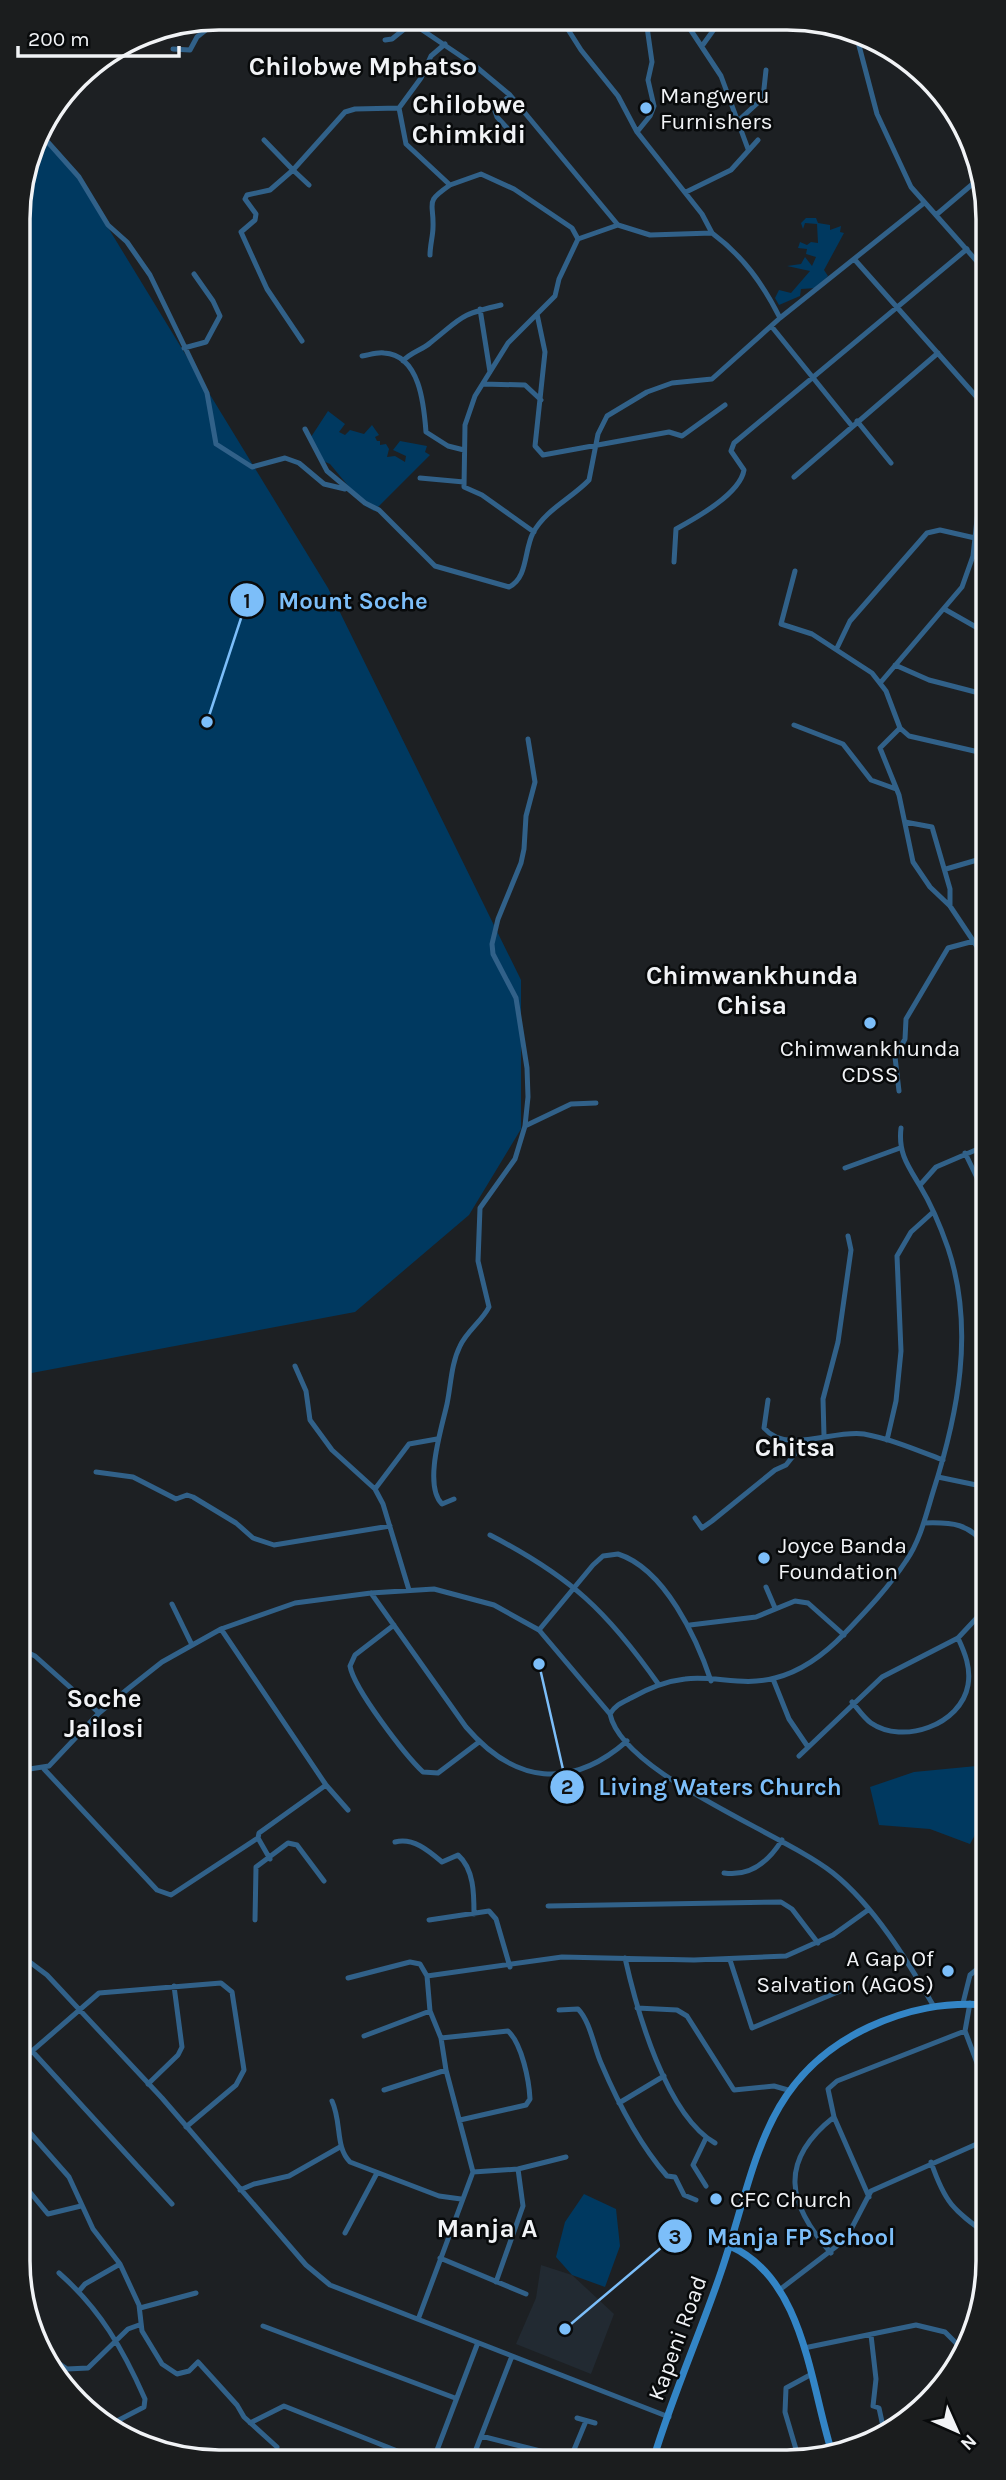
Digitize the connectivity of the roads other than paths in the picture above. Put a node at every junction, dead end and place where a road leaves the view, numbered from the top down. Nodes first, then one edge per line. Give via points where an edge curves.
1 (403, 30) edge
2 (424, 30) edge
3 (569, 30) edge
4 (647, 30) edge
5 (691, 30) edge
6 (714, 30) edge
7 (205, 31) edge
8 (385, 40) dead end
9 (444, 44) junction
10 (859, 44) edge
11 (702, 46) junction
12 (173, 48) dead end
13 (766, 70) dead end
14 (510, 95) junction
15 (399, 108) junction
16 (739, 120) junction
17 (508, 129) dead end
18 (637, 132) junction
19 (758, 140) dead end
20 (47, 141) edge
21 (264, 141) dead end
22 (748, 149) junction
23 (293, 170) junction
24 (973, 184) edge
25 (450, 185) junction
26 (309, 186) dead end
27 (686, 192) junction
28 (924, 203) junction
29 (936, 215) junction
30 (618, 225) junction
31 (712, 233) junction
32 (578, 239) junction
33 (967, 248) junction
34 (430, 255) dead end
35 (976, 259) edge
36 (855, 260) junction
37 (194, 274) dead end
38 (501, 305) dead end
39 (898, 308) junction
40 (480, 309) junction
41 (537, 314) junction
42 (780, 318) junction
43 (772, 327) junction
44 (302, 341) dead end
45 (184, 348) junction
46 (938, 353) junction
47 (362, 356) dead end
48 (403, 361) junction
49 (490, 372) junction
50 (811, 376) junction
51 (483, 384) junction
52 (976, 396) edge
53 (541, 400) junction
54 (725, 405) dead end
55 (854, 423) junction
56 (305, 429) dead end
57 (595, 446) junction
58 (464, 450) junction
59 (891, 463) dead end
60 (794, 477) dead end
61 (420, 478) dead end
62 (464, 482) junction
63 (348, 489) junction
64 (976, 529) edge
65 (534, 532) junction
66 (975, 538) junction
67 (973, 556) junction
68 (976, 557) edge
69 (674, 562) dead end
70 (794, 571) dead end
71 (946, 610) junction
72 (976, 627) edge
73 (837, 648) junction
74 (895, 665) junction
75 (881, 682) junction
76 (976, 692) edge
77 (794, 724) dead end
78 (900, 728) junction
79 (527, 739) dead end
80 (976, 751) edge
81 (896, 789) junction
82 (905, 822) junction
83 (976, 860) edge
84 (946, 869) junction
85 (950, 906) junction
86 (974, 941) junction
87 (976, 944) edge
88 (899, 1091) dead end
89 (596, 1103) dead end
90 (525, 1126) junction
91 (901, 1128) dead end
92 (900, 1148) junction
93 (976, 1149) edge
94 (965, 1153) junction
95 (845, 1168) dead end
96 (976, 1176) edge
97 (920, 1185) junction
98 (932, 1213) junction
99 (848, 1236) dead end
100 (295, 1366) dead end
101 (768, 1400) dead end
102 (824, 1436) junction
103 (437, 1439) junction
104 (806, 1440) junction
105 (887, 1440) junction
106 (943, 1460) junction
107 (96, 1472) dead end
108 (938, 1477) junction
109 (976, 1485) edge
110 (375, 1489) junction
111 (454, 1499) dead end
112 (695, 1518) dead end
113 (924, 1523) junction
114 (390, 1525) junction
115 (490, 1535) dead end
116 (976, 1536) edge
117 (574, 1586) junction
118 (766, 1587) dead end
119 (409, 1590) junction
120 (371, 1593) junction
121 (172, 1604) dead end
122 (775, 1608) junction
123 (976, 1619) edge
124 (394, 1625) junction
125 (690, 1625) junction
126 (221, 1629) junction
127 (539, 1630) junction
128 (844, 1635) junction
129 (958, 1638) junction
130 (192, 1645) junction
131 (30, 1654) edge
132 (773, 1679) junction
133 (711, 1681) junction
134 (659, 1685) junction
135 (852, 1702) junction
136 (99, 1713) junction
137 (610, 1714) junction
138 (627, 1741) junction
139 (479, 1742) junction
140 (808, 1746) junction
141 (799, 1756) dead end
142 (44, 1769) junction
143 (30, 1770) edge
144 (326, 1785) junction
145 (348, 1810) dead end
146 (258, 1838) junction
147 (782, 1840) junction
148 (395, 1842) dead end
149 (270, 1859) junction
150 (724, 1873) dead end
151 (324, 1881) dead end
152 (548, 1906) dead end
153 (868, 1910) junction
154 (474, 1914) junction
155 (255, 1920) dead end
156 (429, 1920) dead end
157 (818, 1943) junction
158 (625, 1958) junction
159 (730, 1960) junction
160 (30, 1962) edge
161 (510, 1967) junction
162 (976, 1970) edge
163 (427, 1976) junction
164 (348, 1978) dead end
165 (174, 1986) junction
166 (852, 1986) dead end
167 (967, 2003) junction
168 (976, 2003) edge
169 (933, 2005) junction
170 (637, 2008) junction
171 (77, 2010) junction
172 (559, 2010) dead end
173 (430, 2011) junction
174 (965, 2031) junction
175 (364, 2036) dead end
176 (441, 2038) junction
177 (32, 2051) joint
178 (976, 2062) edge
179 (446, 2070) junction
180 (664, 2076) junction
181 (148, 2084) junction
182 (384, 2090) dead end
183 (788, 2090) junction
184 (332, 2101) dead end
185 (619, 2102) junction
186 (834, 2118) junction
187 (460, 2120) junction
188 (186, 2127) junction
189 (30, 2133) edge
190 (706, 2138) junction
191 (715, 2143) dead end
192 (976, 2144) edge
193 (340, 2147) junction
194 (566, 2157) dead end
195 (931, 2162) junction
196 (518, 2169) junction
197 (472, 2172) junction
198 (377, 2173) junction
199 (706, 2186) dead end
200 (240, 2190) junction
201 (30, 2192) edge
202 (869, 2197) junction
203 (461, 2199) junction
204 (696, 2200) dead end
205 (172, 2204) dead end
206 (81, 2206) junction
207 (976, 2225) edge
208 (345, 2233) dead end
209 (730, 2246) junction
210 (831, 2253) junction
211 (440, 2258) junction
212 (120, 2264) junction
213 (59, 2273) dead end
214 (496, 2282) junction
215 (782, 2288) junction
216 (79, 2291) junction
217 (196, 2293) dead end
218 (526, 2294) dead end
219 (140, 2308) junction
220 (419, 2317) junction
221 (139, 2325) junction
222 (263, 2326) dead end
223 (871, 2335) junction
224 (115, 2340) junction
225 (957, 2344) edge
226 (477, 2345) junction
227 (804, 2348) junction
228 (512, 2356) junction
229 (61, 2365) edge
230 (810, 2375) junction
231 (455, 2398) junction
232 (669, 2417) junction
233 (576, 2418) dead end
234 (118, 2420) edge
235 (586, 2421) junction
236 (250, 2423) junction
237 (595, 2424) dead end
238 (882, 2424) edge
239 (481, 2437) junction
240 (830, 2445) edge
241 (277, 2447) dead end
242 (395, 2450) edge
243 (437, 2450) edge
244 (476, 2450) edge
245 (535, 2450) edge
246 (574, 2450) edge
247 (657, 2450) edge
248 (796, 2450) edge

1 - 8 street
2 - 9 street
3 - 18 street via 625,106
4 - 18 street via 654,106
5 - 11 street
6 - 11 street
7 - 12 street via 190,50
9 - 14 street
9 - 15 street via 431,56
10 - 28 street via 877,114 911,187
11 - 16 street via 721,76
13 - 16 street via 763,98
14 - 17 street via 495,111
14 - 30 street
15 - 23 street via 345,113
15 - 25 street via 406,144
16 - 22 street
18 - 27 street
19 - 22 street
20 - 45 street via 147,270
21 - 23 street
22 - 27 street via 731,170
23 - 26 street
23 - 44 street via 270,190 247,195 245,199 256,214 241,232 267,289
24 - 29 street
25 - 32 street via 481,174 500,182 566,223
25 - 34 street via 432,203
27 - 31 street
28 - 29 street
28 - 36 street
29 - 33 street
30 - 31 street via 650,235
30 - 32 street
31 - 42 street via 736,252 758,279
32 - 41 street via 557,294
33 - 35 street
33 - 39 street
36 - 39 street
36 - 42 street
37 - 45 street via 220,316 206,342
38 - 40 street
39 - 46 street
39 - 50 street
40 - 48 street via 464,314
40 - 49 street
41 - 49 street via 508,344
41 - 53 street via 544,343
42 - 43 street
43 - 50 street
43 - 57 street via 709,381 667,385 618,408 602,424
45 - 63 street via 207,393 216,444 252,467 285,458 299,463 324,484
46 - 52 street
46 - 55 street
47 - 48 street via 386,352
48 - 58 street via 417,380 426,432
49 - 51 street
50 - 55 street
50 - 69 street via 732,446 744,474 714,506 676,529
51 - 53 street via 525,385
51 - 58 street via 465,425
53 - 57 street via 535,439 540,454
54 - 57 street via 682,436 669,432
55 - 59 street
55 - 60 street
56 - 63 street via 327,471
57 - 65 street via 589,480 554,508
58 - 62 street
61 - 62 street
62 - 65 street via 466,489
63 - 65 street via 379,510 435,566 503,587 519,580
64 - 66 street
66 - 67 street
66 - 73 street via 940,530 927,533 850,621
67 - 68 street
67 - 71 street via 962,587
70 - 73 street via 781,625
71 - 72 street
71 - 74 street
73 - 75 street
74 - 75 street
74 - 76 street
75 - 78 street
77 - 81 street via 843,744 871,780
78 - 80 street via 913,738
78 - 81 street via 880,746
79 - 90 street via 535,782 524,849 492,944 520,1016 528,1082
81 - 82 street
82 - 84 street via 931,825
82 - 85 street via 913,862
83 - 84 street
84 - 85 street
85 - 86 street
86 - 87 street
86 - 88 street via 948,948 908,1016 905,1040 895,1057
89 - 90 street via 570,1104
90 - 103 street via 514,1159 480,1208 478,1261 489,1307 458,1350
91 - 92 street
92 - 95 street
92 - 97 street
93 - 94 street
94 - 96 street
94 - 97 street via 936,1167
97 - 98 street
98 - 105 street via 911,1232 897,1256 901,1351
98 - 106 street via 949,1252 961,1331 959,1398
99 - 102 street via 851,1250 838,1342 823,1399
100 - 110 street via 306,1391 310,1420 332,1450
101 - 104 street via 765,1430
102 - 104 street
102 - 105 street via 856,1433
103 - 110 street via 409,1444
103 - 111 street via 438,1499 442,1504
104 - 112 street via 786,1465 712,1521 702,1528
105 - 106 street
106 - 108 street
107 - 114 street via 133,1477 176,1499 193,1497 253,1538 274,1545
108 - 109 street
108 - 113 street
110 - 114 street
113 - 116 street via 963,1526
113 - 128 street via 906,1561
114 - 119 street
115 - 117 street
117 - 125 street via 603,1556 624,1556 664,1591
117 - 127 street
117 - 134 street via 624,1636
118 - 122 street
119 - 120 street
119 - 127 street via 461,1594 494,1605
120 - 124 street
120 - 126 street via 295,1603
121 - 130 street
122 - 125 street via 744,1619
122 - 128 street via 794,1601 808,1603
123 - 129 street
124 - 139 street
124 - 139 street via 355,1655 350,1666 408,1757 429,1775
125 - 133 street
126 - 130 street
126 - 144 street
127 - 137 street
128 - 132 street via 822,1656
129 - 135 street via 882,1677
129 - 135 street via 968,1661 968,1686 948,1716 915,1732 896,1734 872,1724
130 - 136 street via 162,1662
131 - 136 street
132 - 133 street
132 - 140 street via 789,1719
133 - 134 street via 687,1678
134 - 137 street
135 - 140 street
136 - 142 street
137 - 138 street
138 - 139 street via 581,1772 549,1776 512,1763
138 - 147 street via 648,1763 694,1793
140 - 141 street
142 - 143 street
142 - 146 street via 166,1894
144 - 145 street
144 - 146 street
146 - 149 street
147 - 150 street via 768,1861 747,1871
147 - 153 street via 835,1875
148 - 154 street via 416,1843 442,1862 458,1856 464,1860 471,1878
149 - 151 street via 293,1843
149 - 155 street via 254,1873
152 - 157 street via 781,1902
153 - 157 street
153 - 169 street
154 - 156 street
154 - 161 street via 489,1912 496,1919
157 - 159 street via 786,1956
158 - 159 street
158 - 161 street via 562,1957
158 - 170 street
159 - 166 street via 752,2028
160 - 171 street
161 - 163 street
162 - 167 street via 970,1975
163 - 164 street via 419,1964 410,1962
163 - 173 street
165 - 171 street via 106,1991
165 - 181 street via 181,2049
165 - 188 street via 228,1986 244,2070 236,2085
167 - 168 main road, Kapeni Road
167 - 169 main road, Kapeni Road
167 - 174 street
169 - 183 main road, Kapeni Road via 855,2034 812,2063
170 - 180 street
170 - 183 street via 677,2010 687,2016 734,2090 774,2086
171 - 177 street
171 - 181 street
172 - 185 street via 578,2009 584,2015
173 - 175 street
173 - 176 street
174 - 178 street
174 - 186 street via 831,2085 827,2092
176 - 179 street
176 - 187 street via 508,2031 517,2044 529,2090 526,2105
177 - 205 street
179 - 182 street
179 - 187 street
180 - 185 street
180 - 190 street
181 - 188 street
183 - 209 main road, Kapeni Road via 757,2157
184 - 193 street via 340,2118
185 - 204 street via 663,2172 675,2177 684,2195
186 - 202 street
186 - 210 street via 807,2142 796,2187 804,2220
187 - 197 street
188 - 200 street
189 - 206 street via 69,2177
190 - 191 street
190 - 199 street via 693,2165
192 - 195 street
193 - 198 street via 350,2162
193 - 200 street via 289,2176
194 - 196 street
195 - 202 street via 877,2187
195 - 207 street via 949,2204
196 - 197 street
196 - 214 street via 523,2206
197 - 203 street
198 - 203 street via 439,2196
198 - 208 street
200 - 220 street via 306,2265 330,2285
201 - 206 street via 48,2214
202 - 210 street via 850,2233
203 - 211 street
206 - 212 street
209 - 215 main road via 754,2258
209 - 232 main road, Kapeni Road
210 - 215 street
211 - 214 street
211 - 220 street
212 - 216 street
212 - 219 street
213 - 216 street
214 - 218 street
215 - 227 main road
216 - 224 street
217 - 219 street
219 - 221 street
220 - 226 street
221 - 224 street
221 - 236 street via 162,2364 177,2374 198,2362
222 - 231 street
223 - 225 street via 927,2325 945,2332
223 - 227 street
223 - 238 street via 876,2379 873,2406 879,2408
224 - 229 street via 88,2368
224 - 234 street via 146,2403
226 - 228 street
226 - 231 street
227 - 230 main road
228 - 232 street
228 - 239 street
230 - 240 main road
230 - 248 street via 786,2388 786,2412
231 - 243 street
232 - 247 main road, Kapeni Road
233 - 235 street
235 - 237 street
235 - 246 street
236 - 241 street
236 - 242 street via 284,2406
239 - 244 street
239 - 245 street

